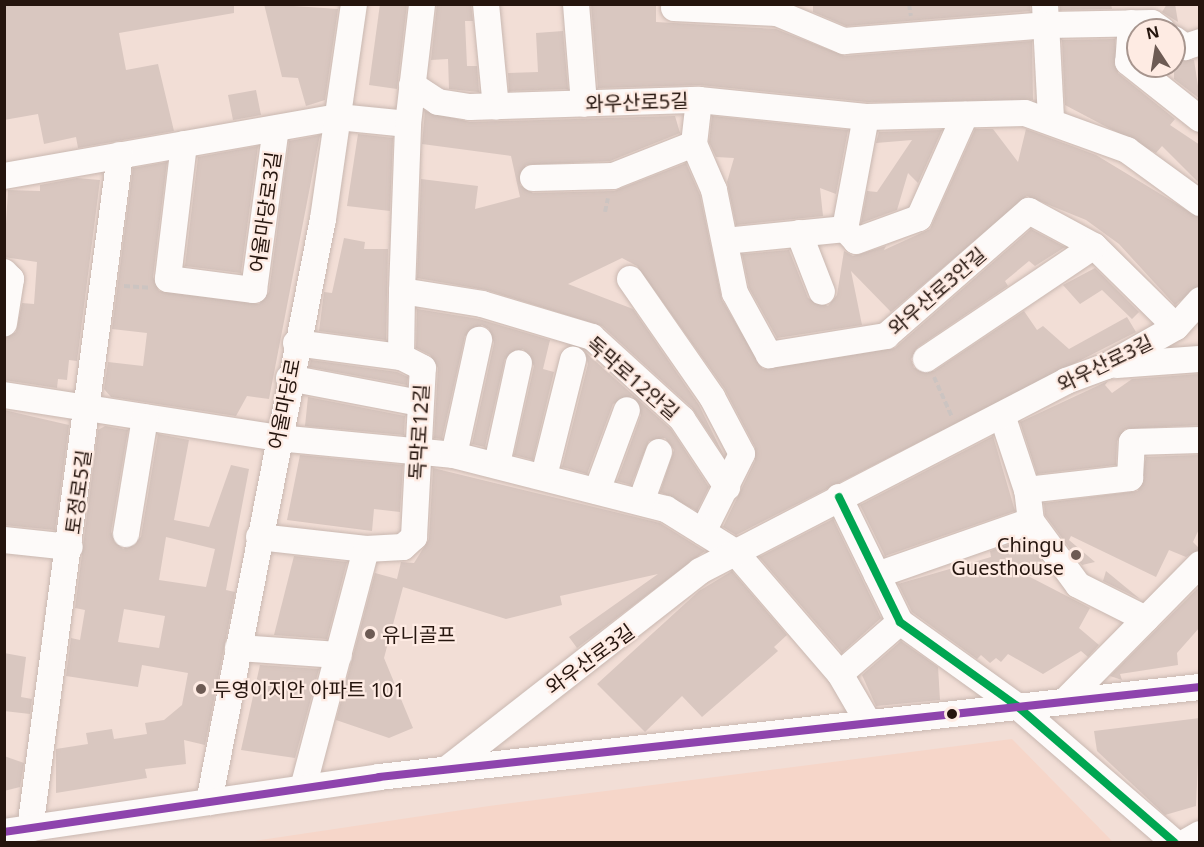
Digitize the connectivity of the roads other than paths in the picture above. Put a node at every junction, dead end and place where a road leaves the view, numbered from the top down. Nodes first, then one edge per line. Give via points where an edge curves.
1 (354, 4) edge
2 (422, 4) edge
3 (486, 4) edge
4 (576, 4) edge
5 (674, 8) dead end
6 (1046, 15) edge
7 (1126, 23) edge
8 (1148, 78) edge
9 (412, 85) junction
10 (699, 99) junction
11 (584, 104) junction
12 (496, 107) junction
13 (965, 115) junction
14 (338, 117) junction
15 (866, 117) junction
16 (1200, 119) edge
17 (1051, 120) junction
18 (408, 124) junction
19 (276, 128) junction
20 (184, 144) junction
21 (694, 144) junction
22 (120, 155) junction
23 (4, 176) edge
24 (533, 178) dead end
25 (1200, 203) edge
26 (845, 229) junction
27 (799, 233) junction
28 (725, 242) junction
29 (1094, 246) junction
30 (4, 272) edge
31 (630, 279) dead end
32 (402, 291) junction
33 (822, 292) dead end
34 (1200, 300) edge
35 (4, 323) edge
36 (1176, 327) junction
37 (479, 340) dead end
38 (296, 343) junction
39 (401, 357) junction
40 (926, 359) dead end
41 (1200, 359) edge
42 (573, 360) dead end
43 (519, 363) dead end
44 (1107, 366) junction
45 (289, 378) junction
46 (4, 395) edge
47 (420, 403) junction
48 (90, 404) junction
49 (627, 410) dead end
50 (1002, 415) junction
51 (145, 418) junction
52 (278, 438) junction
53 (1200, 440) edge
54 (415, 449) junction
55 (659, 452) dead end
56 (454, 455) junction
57 (496, 464) junction
58 (544, 476) junction
59 (727, 487) junction
60 (1027, 490) junction
61 (597, 491) junction
62 (839, 497) junction
63 (641, 502) junction
64 (1031, 521) junction
65 (703, 532) junction
66 (126, 534) dead end
67 (259, 537) junction
68 (4, 540) edge
69 (70, 547) junction
70 (366, 549) junction
71 (735, 552) junction
72 (1200, 564) edge
73 (877, 575) junction
74 (1146, 619) junction
75 (900, 622) junction
76 (238, 648) junction
77 (339, 654) junction
78 (840, 674) junction
79 (1200, 687) edge
80 (1065, 701) junction
81 (1017, 706) junction
82 (868, 722) junction
83 (447, 769) junction
84 (303, 788) junction
85 (209, 802) junction
86 (30, 829) junction
87 (4, 832) edge
88 (1200, 834) edge
89 (1174, 843) edge
90 (1186, 843) edge

1 - 14 street, 어울마당로
2 - 9 street, 독막로12길
3 - 12 street
4 - 11 street
5 - 6 street via 777,13 844,41
6 - 7 street
6 - 17 street
8 - 16 street
9 - 12 street, 와우산로5길 via 438,102
9 - 18 street, 독막로12길
10 - 11 street, 와우산로5길
10 - 15 street, 와우산로5길
10 - 21 street, 와우산로3안길
11 - 12 street, 와우산로5길
13 - 15 street, 와우산로5길
13 - 17 street, 와우산로5길 via 1025,113
13 - 26 street via 920,218 856,241
14 - 18 street, 어울마당로3길
14 - 19 street, 어울마당로3길
14 - 38 street, 어울마당로
15 - 26 street
17 - 25 street, 와우산로5길 via 1126,150
18 - 32 street, 독막로12길
19 - 20 street, 어울마당로3길
19 - 20 street, 어울마당로3길 via 254,290 168,279
20 - 22 street, 어울마당로3길
21 - 24 street via 613,176
21 - 28 street, 와우산로3안길 via 714,190
22 - 23 street, 어울마당로3길
22 - 48 street, 토정로5길
26 - 27 street
27 - 28 street
27 - 33 street
28 - 29 street, 와우산로3안길 via 735,293 769,355 886,336 1029,211
29 - 36 street, 와우산로3안길
29 - 40 street
30 - 35 street via 11,279
31 - 59 street, 독막로12안길 via 712,397 742,454
32 - 39 street, 독막로12길
32 - 59 street, 독막로12안길 via 482,304 592,337 682,419
34 - 36 street, 와우산로3길
36 - 44 street, 와우산로3길
37 - 56 street
38 - 39 street
38 - 45 street, 어울마당로
39 - 47 street, 독막로12길 via 423,368
41 - 44 street
42 - 58 street
43 - 57 street
44 - 50 street, 와우산로3길
45 - 47 street
45 - 52 street, 어울마당로
46 - 48 street
47 - 54 street, 독막로12길
48 - 51 street
48 - 69 street, 토정로5길
49 - 61 street
50 - 60 street
50 - 62 street, 와우산로3길
51 - 52 street
51 - 66 street
52 - 54 street
52 - 67 street, 어울마당로
53 - 60 street via 1132,442 1130,478
54 - 56 street
54 - 70 street, 독막로12길 via 414,537 403,547
55 - 63 street
56 - 57 street
57 - 58 street
58 - 61 street
59 - 65 street, 독막로12안길
60 - 64 street
61 - 63 street
62 - 71 street, 와우산로3길
62 - 73 street
63 - 65 street via 666,509
64 - 73 street
64 - 74 street via 1078,585
65 - 71 street
67 - 70 street, 독막로12길
67 - 76 street, 어울마당로
68 - 69 street
69 - 86 street, 토정로5길
70 - 77 street
71 - 78 street
71 - 83 street, 와우산로3길 via 700,571
72 - 74 street
73 - 75 street
74 - 80 street
75 - 78 street
75 - 81 street
76 - 77 street
76 - 85 street, 어울마당로
77 - 84 street
78 - 82 street
79 - 80 street
80 - 81 street
81 - 82 street
81 - 89 street
82 - 83 street
83 - 84 street
84 - 85 street
85 - 86 street
86 - 87 street
88 - 90 street

